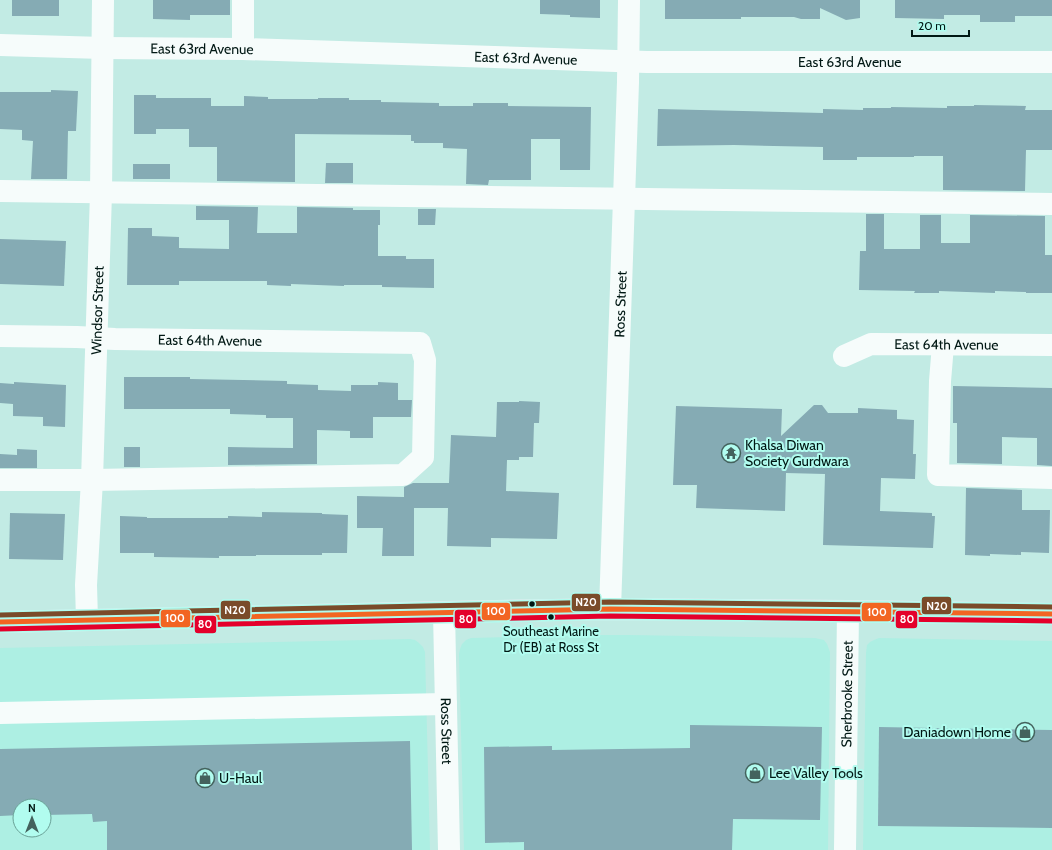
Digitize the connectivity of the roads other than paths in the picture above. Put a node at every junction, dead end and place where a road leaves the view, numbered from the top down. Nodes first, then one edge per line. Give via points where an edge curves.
1 (103, 0) edge
2 (243, 0) edge
3 (629, 0) edge
4 (0, 45) edge
5 (103, 48) junction
6 (243, 49) junction
7 (628, 61) junction
8 (1052, 62) edge
9 (0, 191) edge
10 (101, 193) junction
11 (624, 199) junction
12 (1052, 204) edge
13 (0, 336) edge
14 (96, 338) junction
15 (943, 345) junction
16 (1052, 345) edge
17 (844, 356) dead end
18 (1052, 478) edge
19 (0, 480) edge
20 (92, 480) junction
21 (610, 609) junction
22 (848, 611) junction
23 (444, 612) junction
24 (1052, 614) edge
25 (87, 620) junction
26 (0, 622) edge
27 (446, 704) junction
28 (0, 713) edge
29 (449, 850) edge
30 (845, 850) edge

1 - 5 street, Windsor Street
2 - 6 street
3 - 7 street, Ross Street
4 - 5 street, East 63rd Avenue
5 - 6 street, East 63rd Avenue
5 - 10 street, Windsor Street
6 - 7 street, East 63rd Avenue
7 - 8 street, East 63rd Avenue
7 - 11 street, Ross Street
9 - 10 street
10 - 11 street
10 - 14 street, Windsor Street
11 - 12 street
11 - 21 street, Ross Street
13 - 14 street, East 64th Avenue
14 - 20 street, Windsor Street
14 - 20 street, East 64th Avenue via 420,342 425,360 423,457 403,475
15 - 16 street, East 64th Avenue
15 - 17 street, East 64th Avenue via 871,344
15 - 18 street via 938,475
19 - 20 street
20 - 25 street, Windsor Street via 86,586
21 - 22 main road
21 - 23 main road
22 - 24 main road
22 - 30 street, Sherbrooke Street
23 - 25 main road
23 - 27 street, Ross Street
25 - 26 main road
27 - 28 street
27 - 29 street, Ross Street

